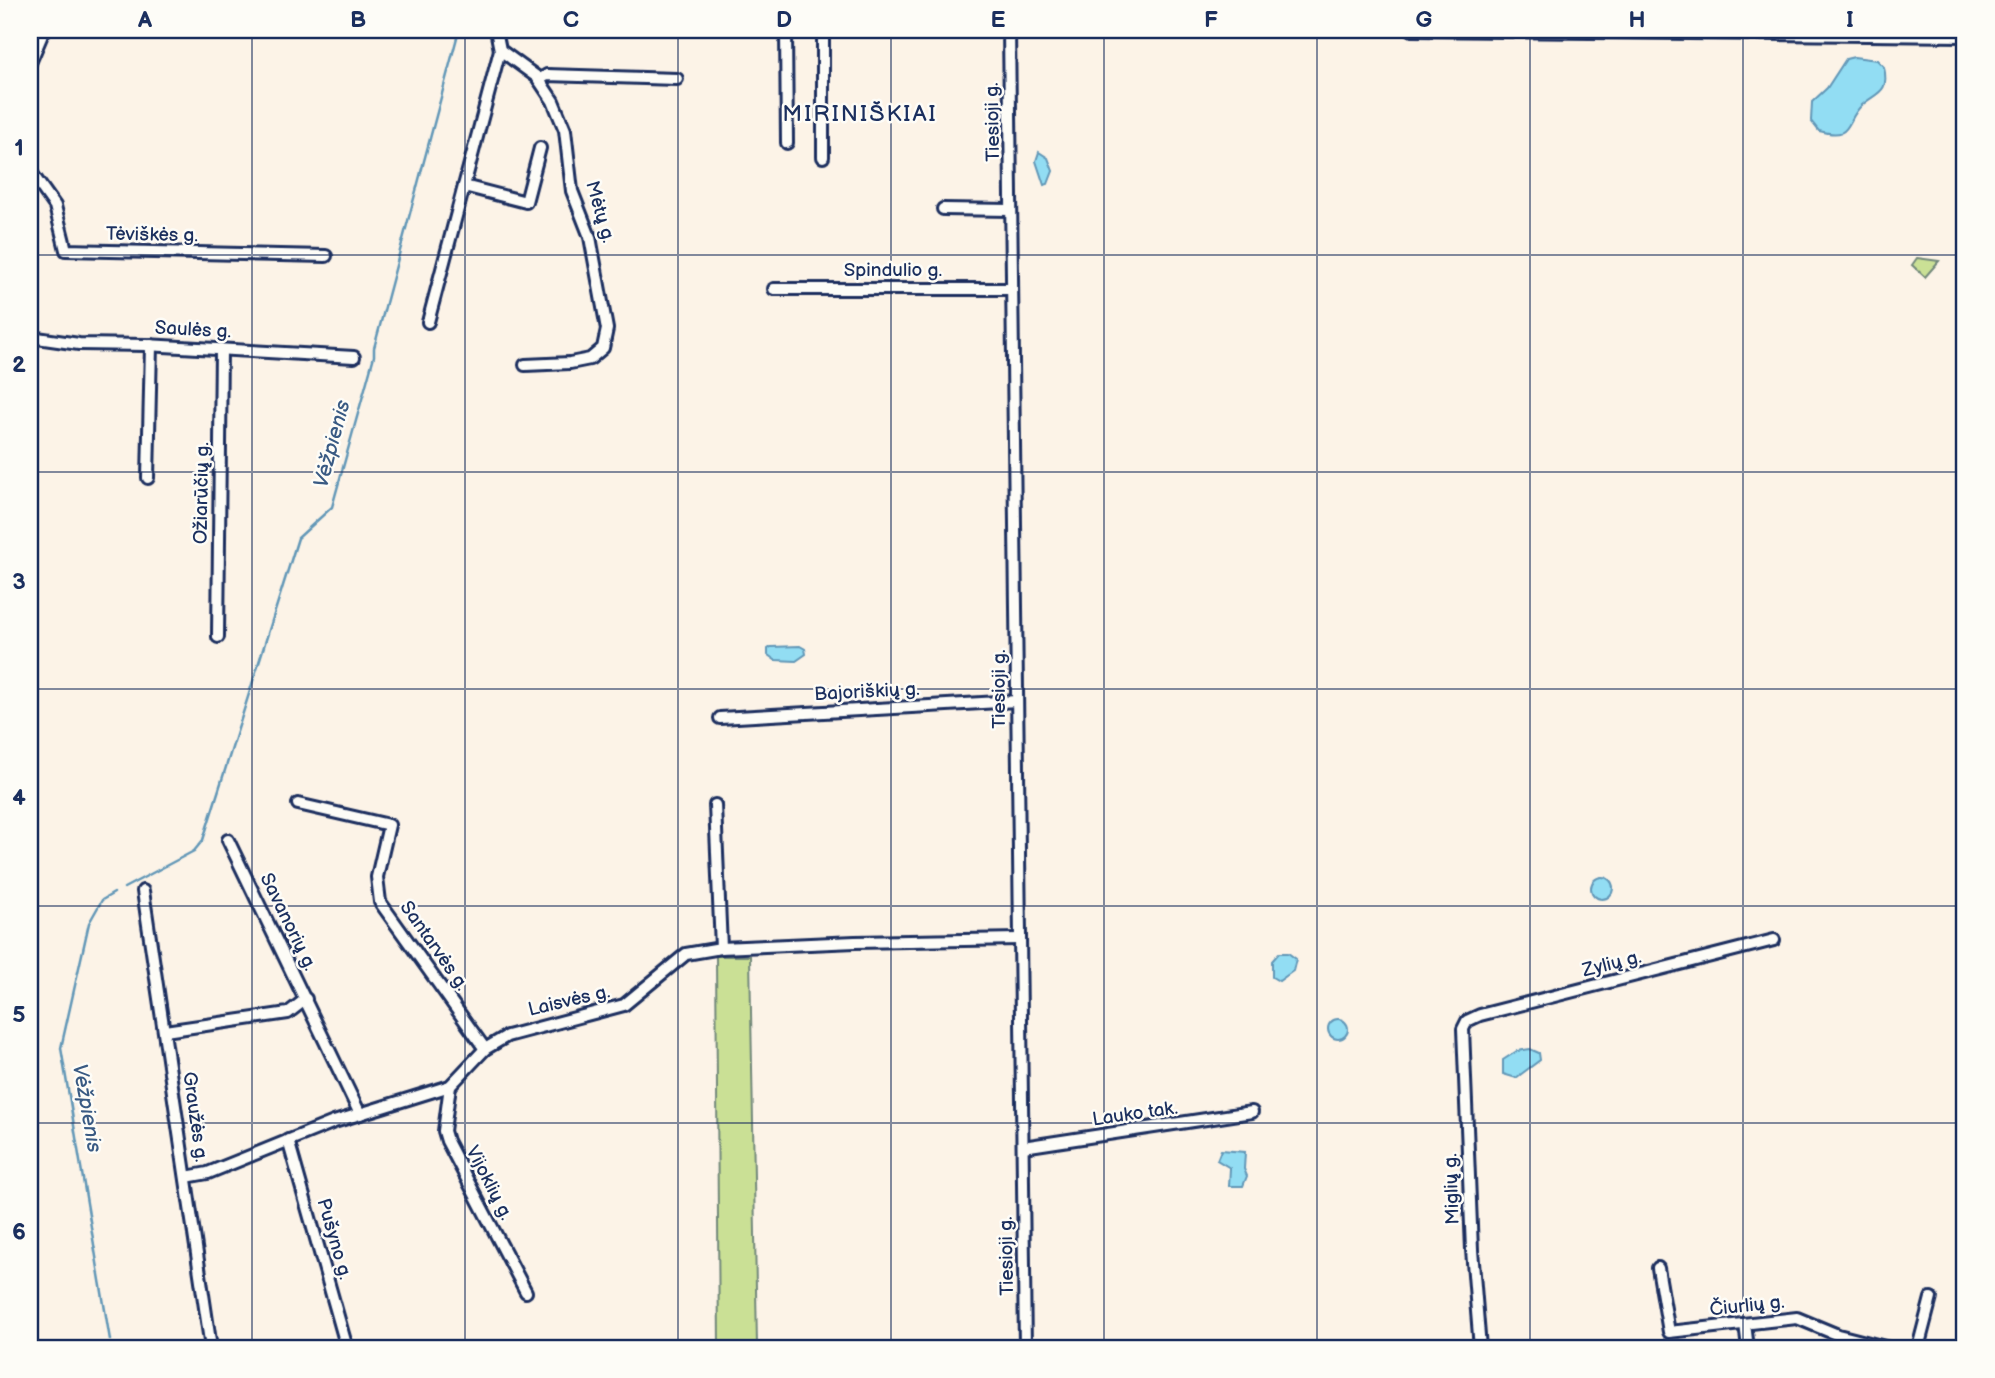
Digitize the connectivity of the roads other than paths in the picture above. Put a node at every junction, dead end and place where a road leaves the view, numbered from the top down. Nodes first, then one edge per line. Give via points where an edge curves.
1 (44, 30) edge
2 (496, 30) edge
3 (786, 30) edge
4 (823, 30) edge
5 (1009, 30) edge
6 (1412, 30) edge
7 (1965, 36) edge
8 (500, 50) junction
9 (30, 63) edge
10 (677, 79) dead end
11 (539, 80) junction
12 (787, 143) dead end
13 (540, 148) dead end
14 (823, 157) dead end
15 (30, 171) edge
16 (464, 186) junction
17 (943, 209) dead end
18 (1012, 210) junction
19 (326, 256) dead end
20 (774, 289) dead end
21 (1012, 289) junction
22 (428, 322) dead end
23 (30, 337) edge
24 (150, 345) junction
25 (222, 349) junction
26 (354, 357) dead end
27 (526, 365) dead end
28 (148, 478) dead end
29 (218, 637) dead end
30 (1017, 701) junction
31 (720, 718) dead end
32 (298, 804) dead end
33 (715, 804) dead end
34 (228, 840) dead end
35 (143, 891) dead end
36 (1019, 939) junction
37 (1774, 940) dead end
38 (721, 948) junction
39 (306, 999) junction
40 (1463, 1029) joint
41 (165, 1031) junction
42 (485, 1049) junction
43 (450, 1086) junction
44 (1252, 1112) dead end
45 (360, 1114) junction
46 (288, 1140) junction
47 (1023, 1147) junction
48 (186, 1177) junction
49 (1658, 1268) dead end
50 (526, 1292) dead end
51 (1931, 1298) dead end
52 (1745, 1324) junction
53 (211, 1348) edge
54 (347, 1348) edge
55 (1025, 1348) edge
56 (1480, 1348) edge
57 (1748, 1348) edge
58 (1889, 1348) edge
59 (1919, 1348) edge

1 - 9 street
2 - 8 street
3 - 12 street
4 - 14 street
5 - 18 street, Tiesioji g.
6 - 7 street
8 - 11 street, Mėtų g.
8 - 16 street
10 - 11 street via 547,75
11 - 27 street, Mėtų g. via 565,130 574,198 590,237 607,328 603,348 590,359
13 - 16 street via 526,202
15 - 19 street, Tėviškės g. via 55,206 66,250
16 - 22 street
17 - 18 street
18 - 21 street, Tiesioji g.
20 - 21 street, Spindulio g.
21 - 30 street, Tiesioji g.
23 - 24 street, Saulės g. via 79,344
24 - 25 street, Saulės g.
24 - 28 street
25 - 26 street, Saulės g.
25 - 29 street, Ožiarūčių g.
30 - 31 street, Bajoriškių g.
30 - 36 street, Tiesioji g.
32 - 42 street, Santarvės g. via 389,825 377,877 380,902
33 - 38 street
34 - 39 street, Savanorių g.
35 - 41 street, Graužės g.
36 - 38 street, Laisvės g.
36 - 47 street, Tiesioji g.
37 - 40 street, Zylių g. via 1480,1015 1466,1021
38 - 42 street, Laisvės g. via 677,958 624,1005 523,1029
39 - 41 street, Savanorių g. via 288,1013
39 - 45 street
40 - 56 street, Miglių g.
41 - 48 street, Graužės g.
42 - 43 street, Laisvės g.
43 - 45 street, Laisvės g.
43 - 50 street, Vijoklių g. via 444,1131 447,1141
44 - 47 street, Lauko tak.
45 - 46 street, Laisvės g.
46 - 48 street, Laisvės g. via 208,1173
46 - 54 street, Pušyno g.
47 - 55 street, Tiesioji g.
48 - 53 street, Graužės g.
49 - 52 street, Čiurlių g. via 1669,1332
51 - 59 street
52 - 57 street
52 - 58 street, Čiurlių g. via 1797,1318

